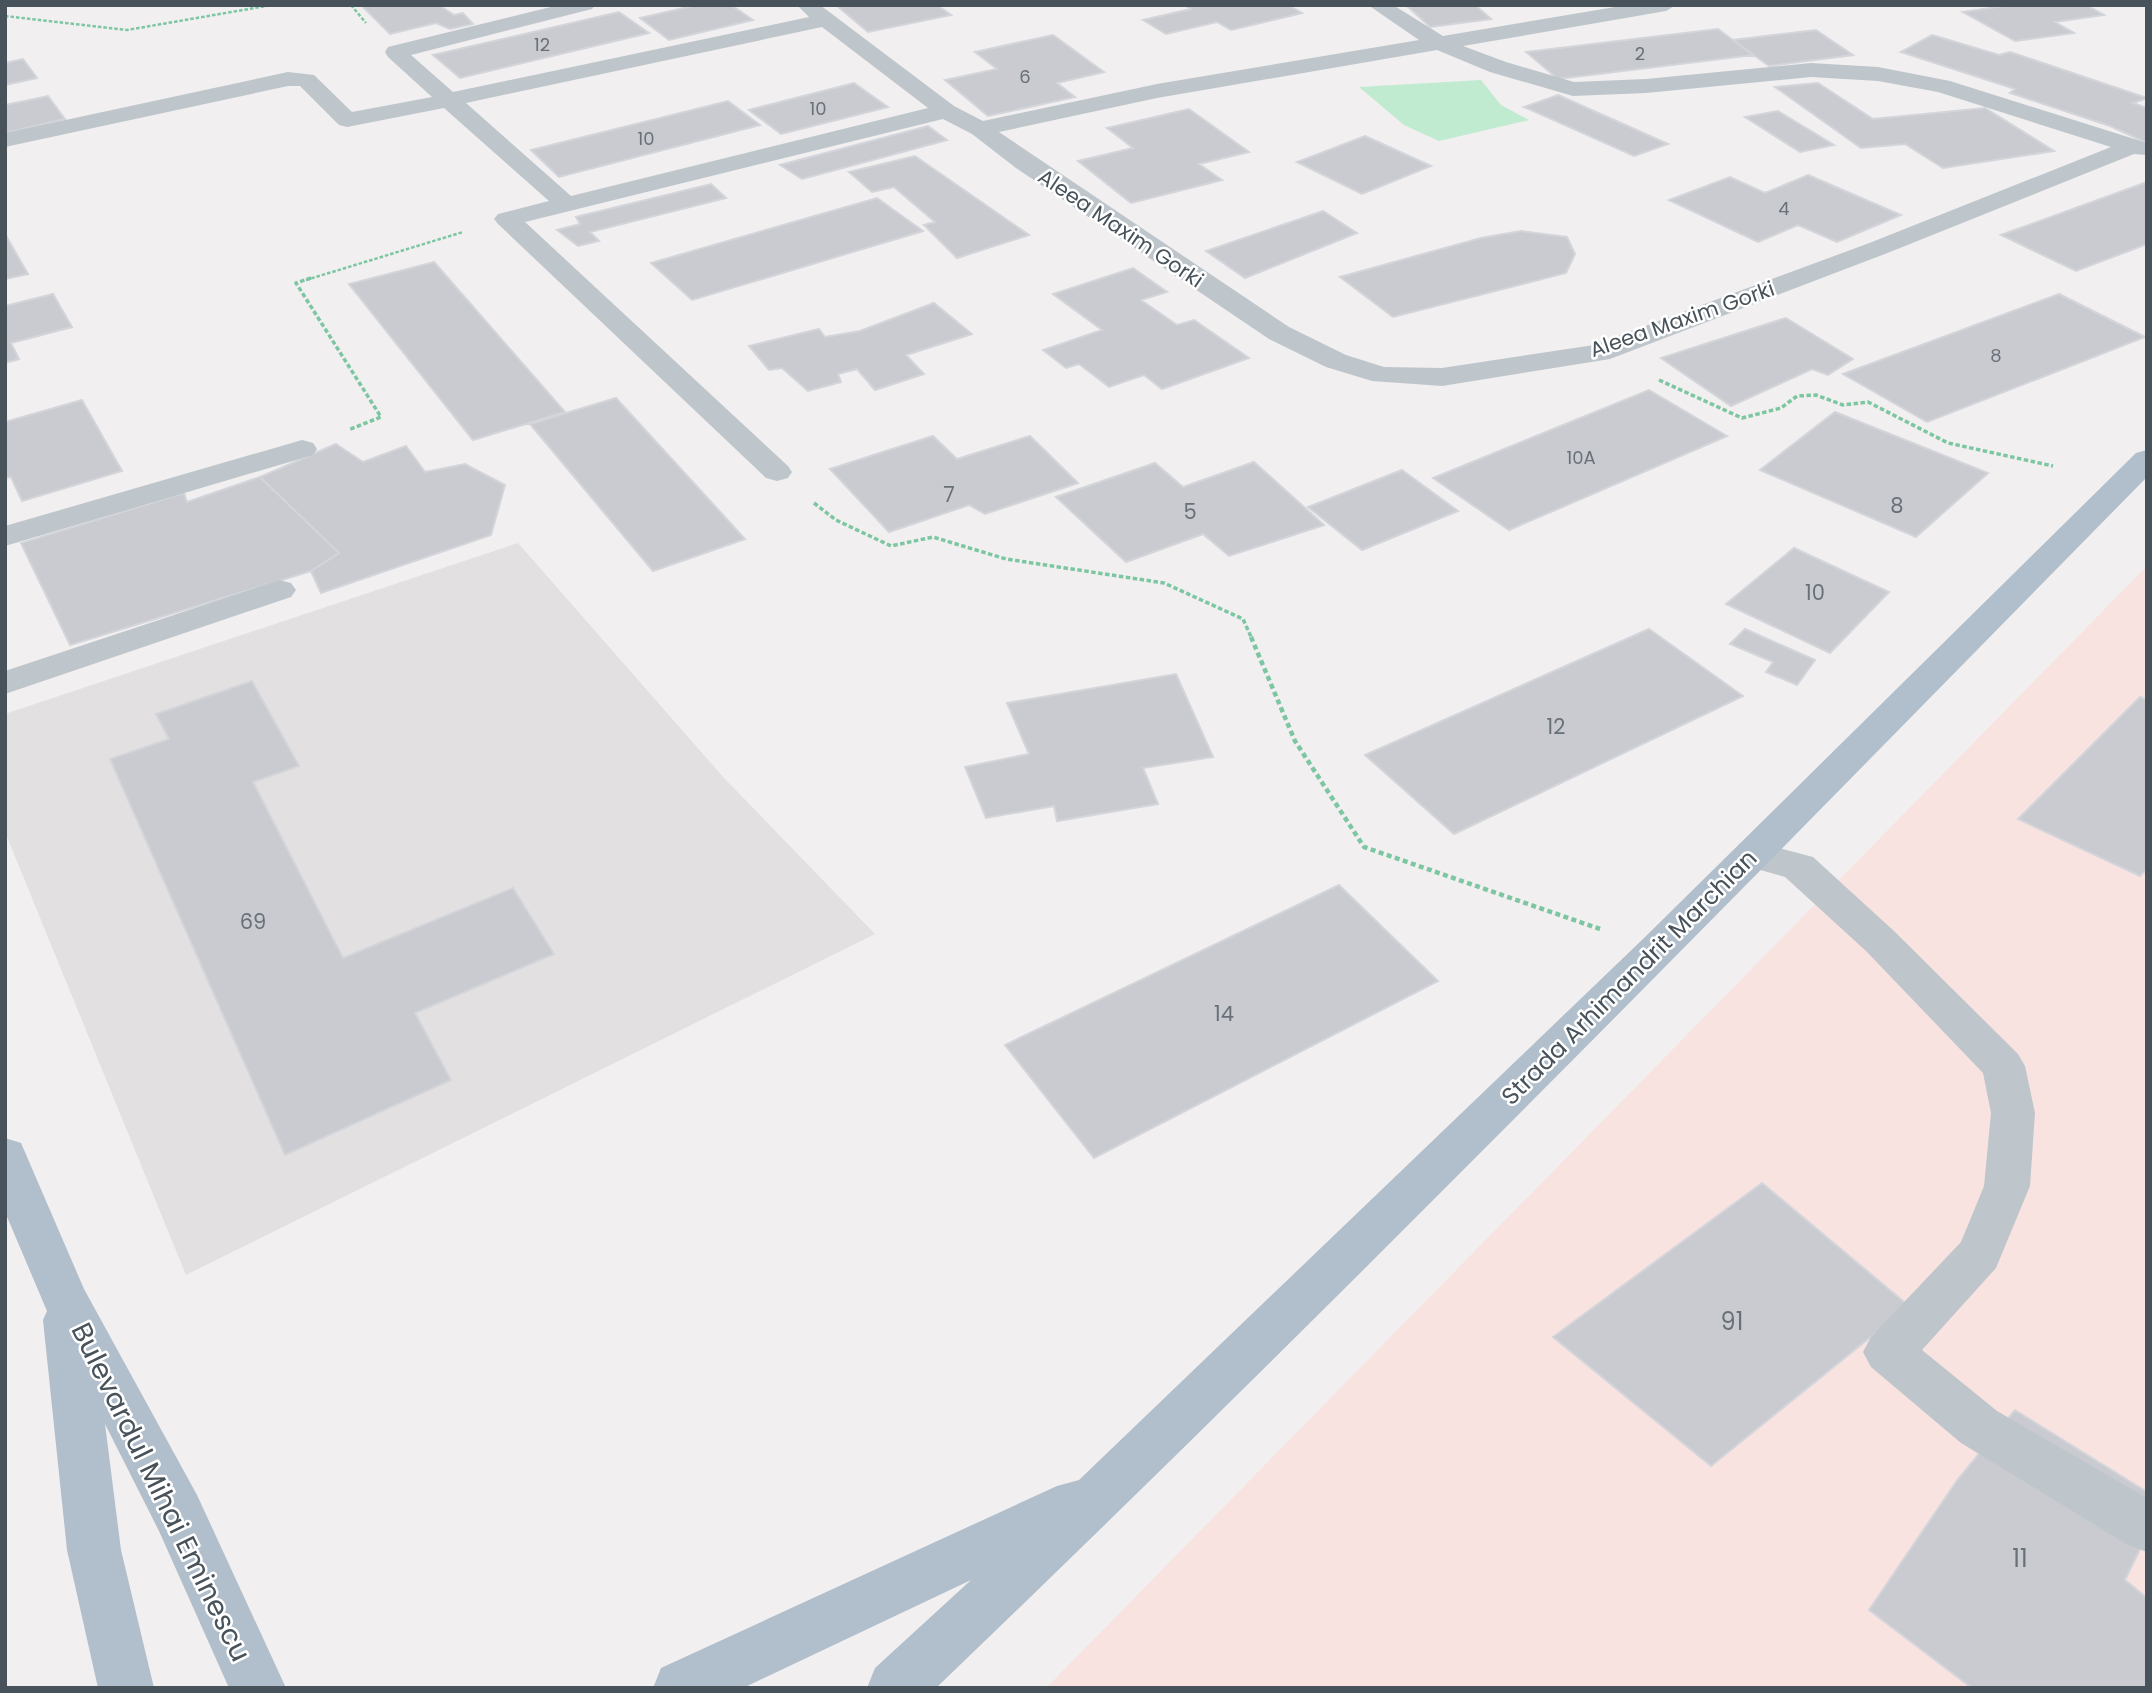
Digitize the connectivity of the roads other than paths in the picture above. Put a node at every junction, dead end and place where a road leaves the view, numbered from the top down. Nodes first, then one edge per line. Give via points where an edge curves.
1 (585, 5) edge
2 (1378, 5) edge
3 (1666, 5) edge
4 (816, 13) edge
5 (1440, 44) junction
6 (448, 102) junction
7 (946, 111) junction
8 (980, 129) junction
9 (5, 141) edge
10 (2140, 148) edge
11 (567, 205) junction
12 (302, 449) road end
13 (2144, 464) edge
14 (777, 472) road end
15 (5, 536) edge
16 (279, 590) dead end
17 (5, 683) edge
18 (1753, 854) junction
19 (5, 1156) edge
20 (64, 1297) junction
21 (1106, 1490) junction
22 (2147, 1527) edge
23 (126, 1688) edge
24 (258, 1688) edge
25 (681, 1688) edge
26 (895, 1688) edge

1 - 6 street via 396,52
2 - 5 street, Aleea Maxim Gorki
3 - 5 street
4 - 6 street
4 - 7 street, Aleea Maxim Gorki
5 - 8 street via 1157,91
5 - 10 street, Aleea Maxim Gorki via 1573,89 1811,70 1878,74 1942,86
6 - 9 street via 347,120 306,80 288,79
6 - 11 street
7 - 8 street, Aleea Maxim Gorki
7 - 11 street
8 - 10 street, Aleea Maxim Gorki via 1279,333 1335,361 1382,375 1442,377 1600,353
11 - 14 street via 507,219
12 - 15 street
13 - 18 main road, Strada Arhimandrit Marchian
16 - 17 street
18 - 21 main road, Strada Arhimandrit Marchian
18 - 22 street via 1799,867 1880,941 2003,1066 2013,1113 2007,1186 1979,1254 1888,1352 1979,1426
19 - 20 main road, Bulevardul Mihai Eminescu
20 - 23 main road, Bulevardul Mihai Eminescu via 94,1550
20 - 24 main road, Bulevardul Mihai Eminescu via 178,1513
21 - 25 main road, Strada Arhimandrit Marchian
21 - 26 main road, Strada Arhimandrit Marchian

